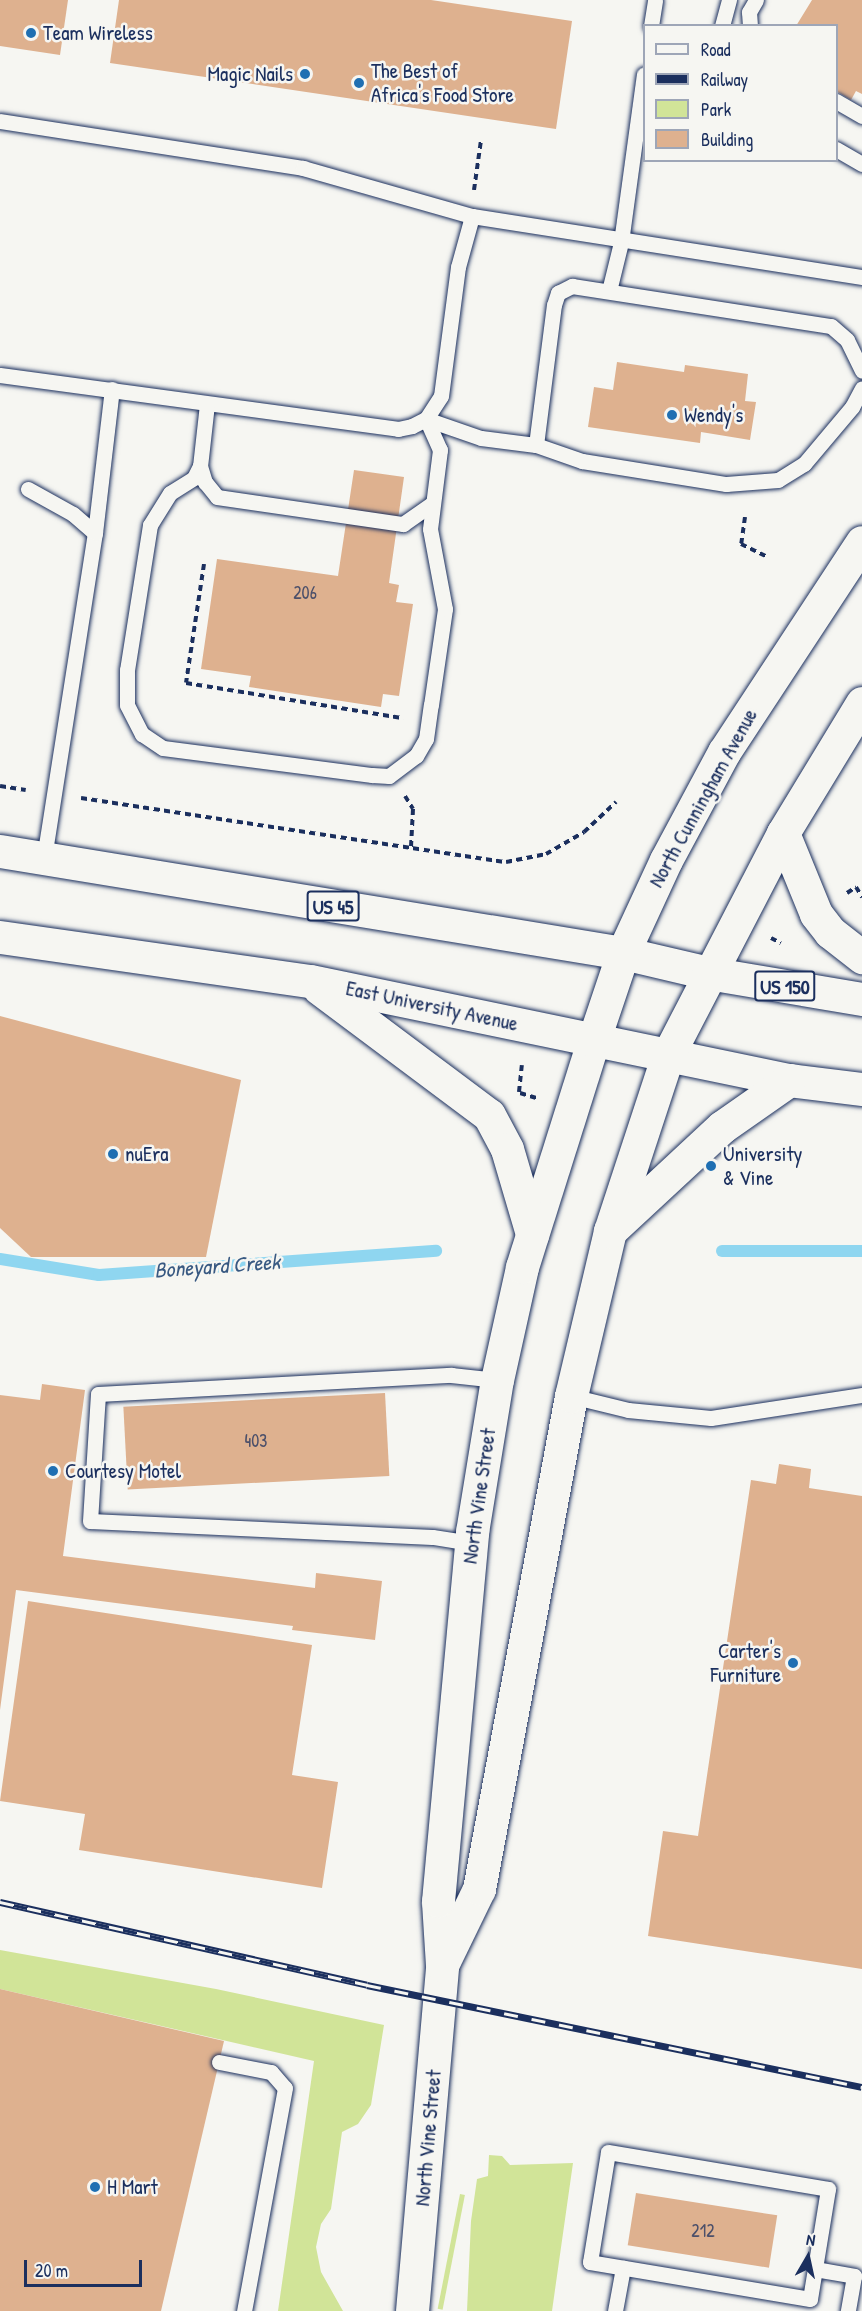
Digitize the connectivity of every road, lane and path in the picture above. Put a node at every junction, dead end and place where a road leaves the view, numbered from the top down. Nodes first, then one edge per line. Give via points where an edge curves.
1 (649, 0) edge
2 (655, 0) edge
3 (729, 0) edge
4 (756, 0) edge
5 (651, 24) edge
6 (723, 24) edge
7 (750, 24) edge
8 (643, 89) edge
9 (838, 102) edge
10 (862, 116) edge
11 (0, 121) edge
12 (481, 140) dead end
13 (838, 150) edge
14 (862, 164) edge
15 (472, 216) junction
16 (621, 242) junction
17 (862, 277) edge
18 (609, 291) junction
19 (862, 370) edge
20 (0, 375) edge
21 (862, 388) edge
22 (112, 389) junction
23 (207, 404) junction
24 (426, 419) junction
25 (536, 445) junction
26 (200, 466) junction
27 (28, 489) dead end
28 (432, 504) junction
29 (745, 517) dead end
30 (95, 532) junction
31 (862, 542) edge
32 (766, 556) dead end
33 (204, 564) dead end
34 (862, 703) edge
35 (429, 721) junction
36 (389, 776) junction
37 (0, 786) edge
38 (12, 788) dead end
39 (87, 799) dead end
40 (616, 801) dead end
41 (783, 833) junction
42 (411, 847) junction
43 (0, 851) edge
44 (44, 858) junction
45 (856, 887) dead end
46 (862, 897) edge
47 (0, 937) edge
48 (787, 937) dead end
49 (780, 950) dead end
50 (624, 953) junction
51 (862, 957) edge
52 (708, 973) junction
53 (310, 981) junction
54 (862, 999) edge
55 (594, 1040) junction
56 (668, 1055) junction
57 (522, 1065) dead end
58 (789, 1080) junction
59 (862, 1089) edge
60 (519, 1093) junction
61 (512, 1098) dead end
62 (540, 1099) dead end
63 (610, 1231) junction
64 (532, 1234) junction
65 (497, 1380) junction
66 (862, 1395) edge
67 (571, 1396) junction
68 (471, 1543) junction
69 (442, 1965) junction
70 (219, 2062) dead end
71 (622, 2268) junction
72 (814, 2269) junction
73 (244, 2311) edge
74 (412, 2311) edge
75 (615, 2311) edge
76 (848, 2311) edge

1 - 2 lane
2 - 5 lane
3 - 6 lane
4 - 7 lane via 748,12
8 - 16 lane
9 - 10 lane
11 - 15 lane via 303,168
12 - 15 path
13 - 14 lane
15 - 16 lane
15 - 24 lane via 458,267 441,396
16 - 17 lane
16 - 18 lane
18 - 19 lane via 831,326 847,340
18 - 25 lane via 572,286 558,293
20 - 22 lane
21 - 25 lane via 852,407 804,464 778,480 726,484 582,461
22 - 23 lane
22 - 30 lane
23 - 24 lane via 398,429
23 - 26 lane
24 - 25 lane via 481,438
24 - 28 lane via 440,450
26 - 28 lane via 205,482 217,497 403,524
26 - 36 lane via 194,478 170,493 150,525 127,670 128,705 142,734 163,748
27 - 30 lane via 73,514
28 - 35 lane via 430,529 445,609
29 - 32 path via 741,544
30 - 44 lane
31 - 50 main road, North Cunningham Avenue via 724,752 658,875
33 - 35 path via 186,683
34 - 41 main road
35 - 36 lane via 426,739 416,756
36 - 42 path via 413,809
37 - 38 path
39 - 42 path
40 - 42 path via 584,832 546,854 506,862
41 - 51 main road via 816,914 830,932
41 - 52 main road
43 - 44 main road, US 45
44 - 50 main road, US 45
45 - 46 path
47 - 53 main road, East University Avenue
48 - 49 path
50 - 52 main road, US 150
50 - 55 main road, North Cunningham Avenue
52 - 54 main road, US 150
52 - 56 main road
53 - 55 main road, East University Avenue
53 - 64 main road via 489,1114 507,1149
55 - 56 main road, East University Avenue
55 - 64 main road, North Vine Street
56 - 58 main road, East University Avenue
56 - 63 main road, North Vine Street
57 - 60 path
58 - 59 main road, East University Avenue
58 - 63 main road via 722,1127
60 - 61 path
60 - 62 path
63 - 67 main road, North Vine Street
64 - 65 main road, North Vine Street
65 - 68 main road, North Vine Street
65 - 68 lane via 451,1374 98,1394 90,1521 432,1537
66 - 67 lane via 711,1418 628,1410
67 - 69 main road, North Vine Street via 479,1889
68 - 69 main road, North Vine Street via 438,1901
69 - 74 main road, North Vine Street
70 - 73 lane via 271,2072 285,2088
71 - 72 lane via 810,2299
71 - 72 lane via 590,2262 608,2152 828,2189
71 - 75 lane
72 - 76 lane via 854,2276

